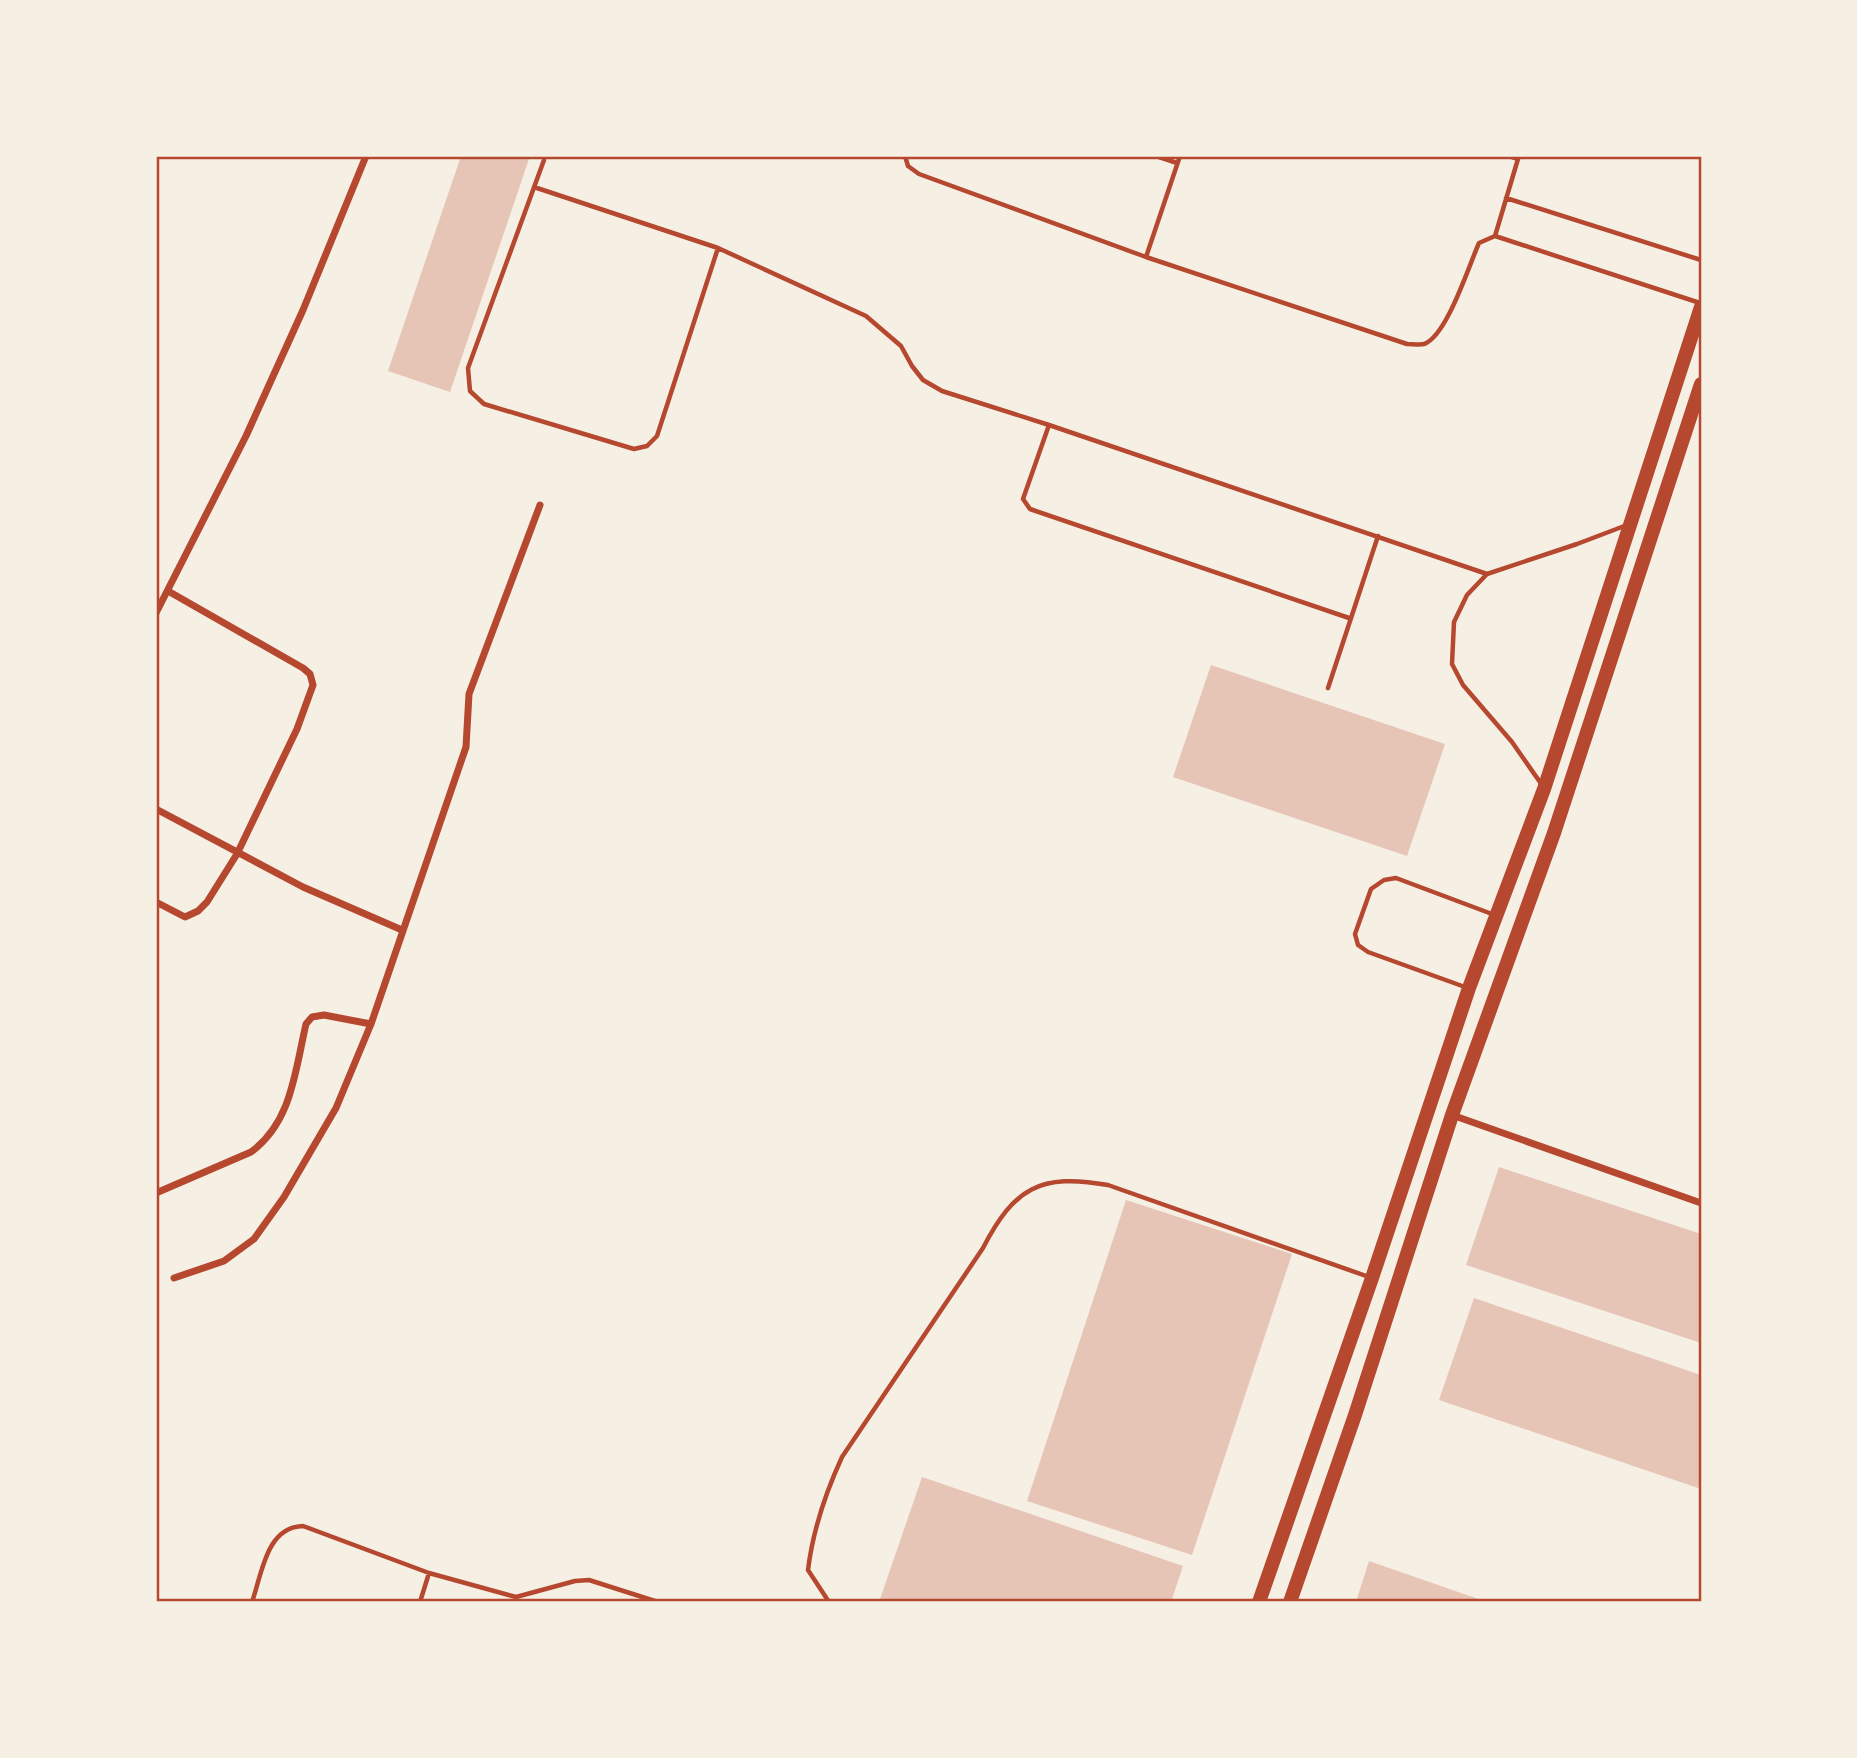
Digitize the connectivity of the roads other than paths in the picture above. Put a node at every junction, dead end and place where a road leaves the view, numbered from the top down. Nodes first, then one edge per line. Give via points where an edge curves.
1 (366, 156) edge
2 (905, 156) edge
3 (1156, 156) edge
4 (1180, 156) edge
5 (1509, 156) edge
6 (1518, 157) edge
7 (544, 160) dead end
8 (1177, 163) junction
9 (534, 187) junction
10 (1506, 198) junction
11 (1495, 236) junction
12 (718, 248) junction
13 (1146, 257) junction
14 (1701, 261) edge
15 (1701, 305) edge
16 (1701, 384) edge
17 (1049, 425) junction
18 (540, 505) dead end
19 (1631, 524) junction
20 (1378, 536) junction
21 (1487, 574) junction
22 (168, 591) junction
23 (156, 613) edge
24 (1349, 618) junction
25 (1328, 688) dead end
26 (1544, 789) junction
27 (156, 810) edge
28 (237, 854) junction
29 (156, 902) edge
30 (1496, 916) junction
31 (402, 930) junction
32 (1469, 988) junction
33 (371, 1024) junction
34 (1452, 1115) junction
35 (156, 1193) edge
36 (1701, 1203) edge
37 (174, 1278) dead end
38 (1372, 1278) junction
39 (429, 1573) junction
40 (252, 1602) edge
41 (420, 1602) edge
42 (658, 1602) edge
43 (829, 1602) edge
44 (1259, 1602) edge
45 (1290, 1602) edge

1 - 22 street via 268,386
2 - 13 lane via 908,166 919,174
3 - 8 lane
4 - 8 lane
5 - 6 lane
6 - 10 lane
7 - 9 lane
8 - 13 lane
9 - 12 lane
9 - 12 lane via 468,368 470,391 484,404 634,449 647,446 657,436
10 - 11 lane
10 - 14 lane
11 - 13 lane via 1479,243 1446,320 1436,336 1423,344 1407,344
11 - 15 lane
12 - 17 lane via 866,316 901,346 923,380 942,391
15 - 19 main road
16 - 34 main road via 1555,833
17 - 20 lane
17 - 24 lane via 1023,499 1030,509
18 - 31 street via 472,682 466,747
19 - 21 lane
19 - 26 main road
20 - 21 lane
20 - 24 lane
21 - 26 lane via 1467,594 1454,622 1452,664 1463,685 1512,742
22 - 23 street
22 - 28 street via 303,668 313,685
24 - 25 lane
26 - 30 main road
27 - 28 street
28 - 29 street via 198,911 185,917
28 - 31 street
30 - 32 main road
30 - 32 lane via 1396,878 1371,889 1354,934 1358,945 1368,952
31 - 33 street
32 - 38 main road
33 - 35 street via 312,1017 306,1024 285,1110 262,1143
33 - 37 street via 324,1132 265,1226 225,1261
34 - 36 street
34 - 45 main road
38 - 43 lane via 1108,1185 1052,1182 1021,1195 996,1223 842,1457 815,1524 808,1570
38 - 44 main road
39 - 40 lane via 303,1526 292,1526 273,1541
39 - 41 lane
39 - 42 lane via 516,1597 589,1580

